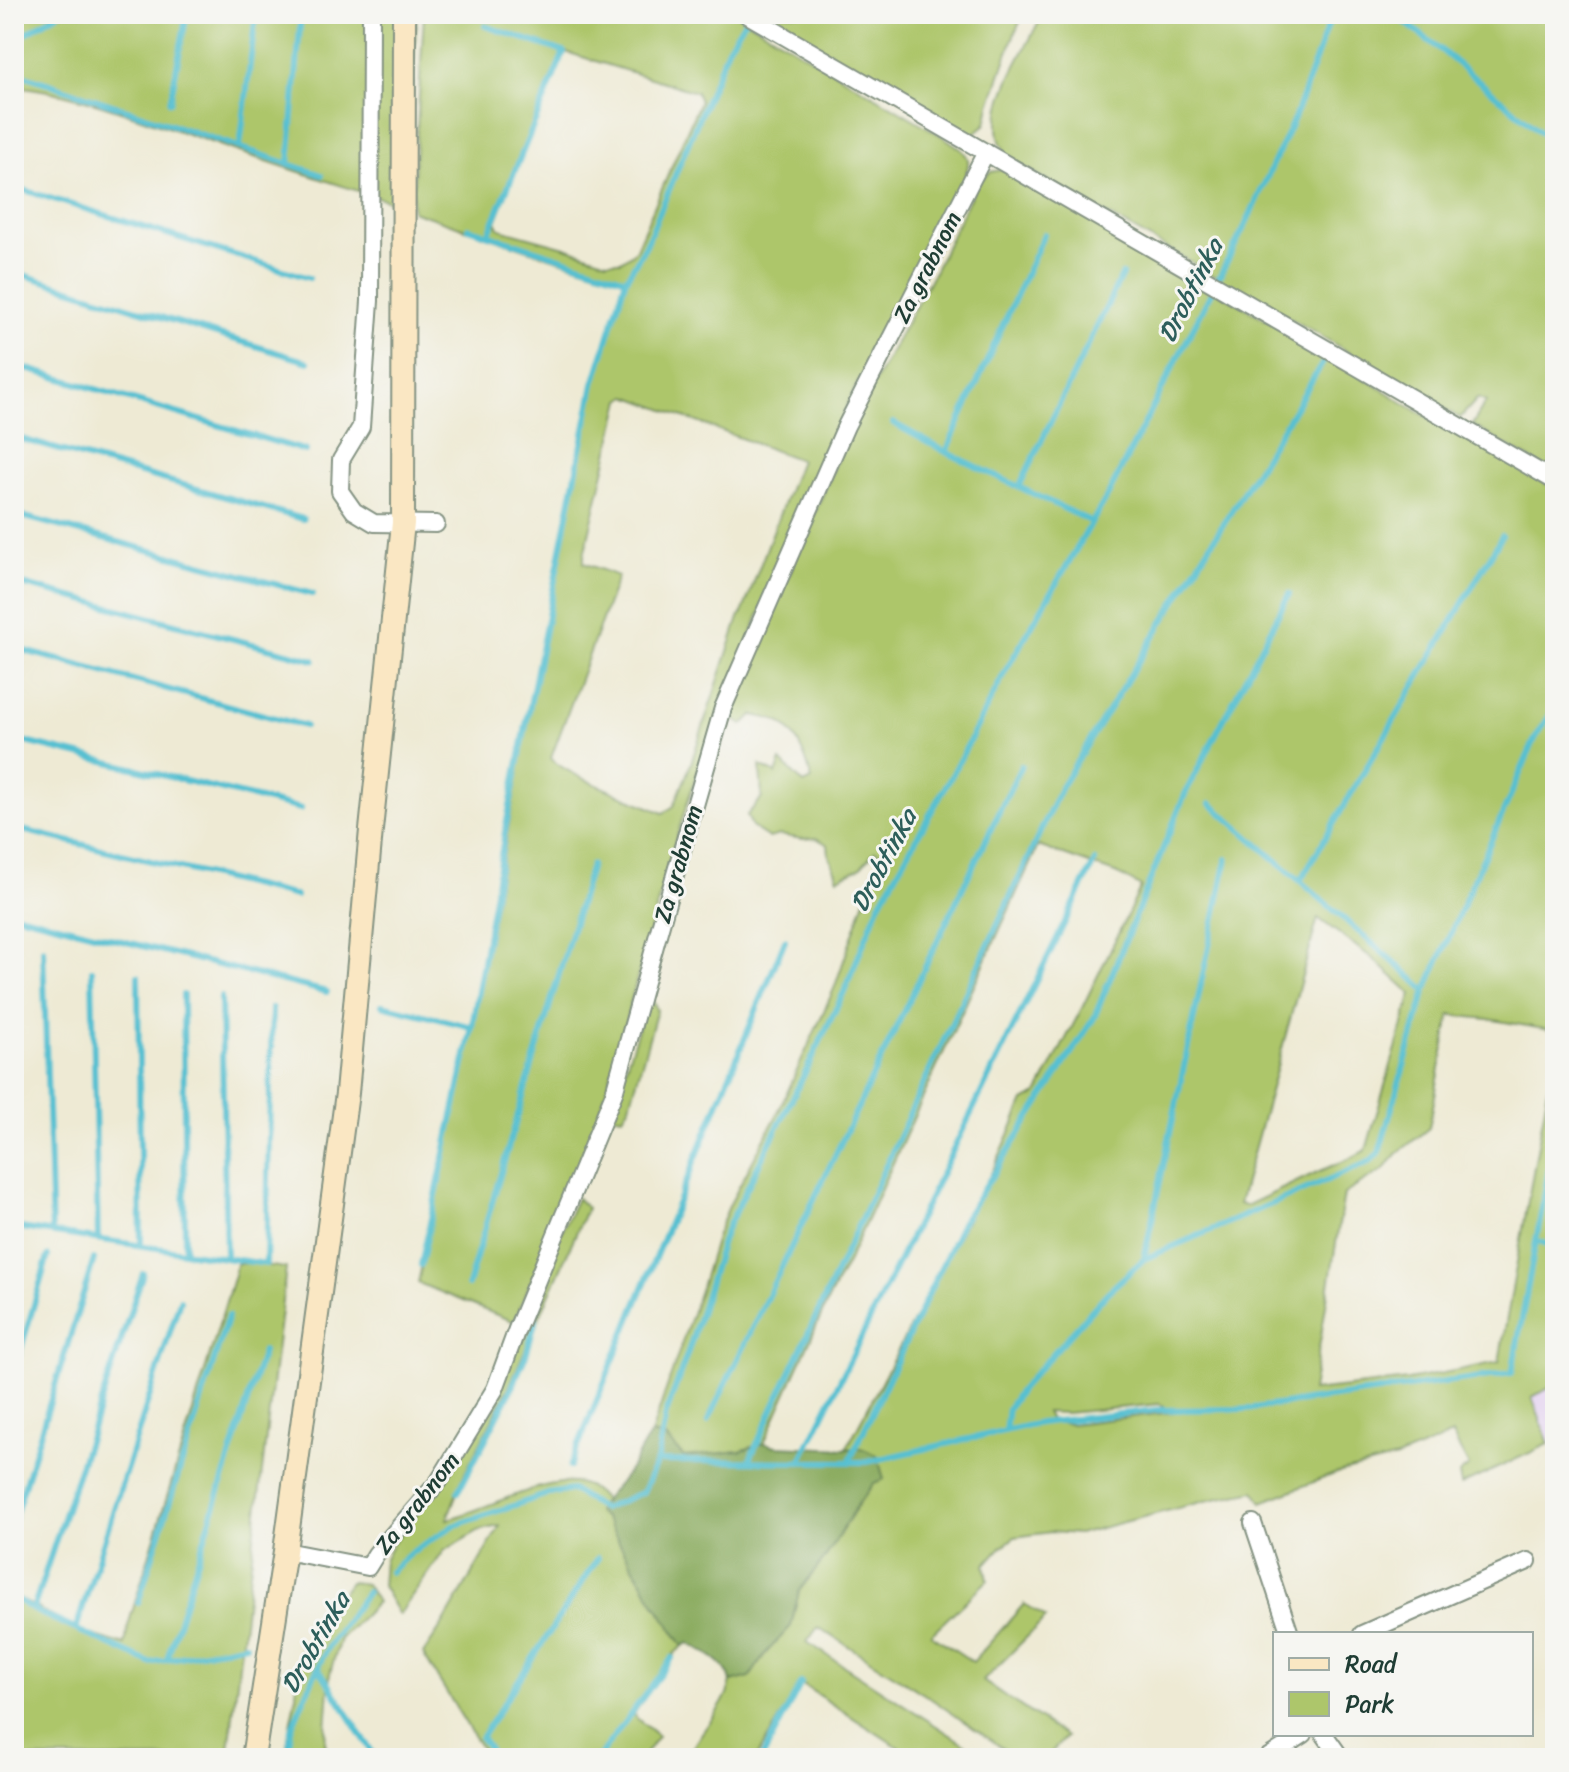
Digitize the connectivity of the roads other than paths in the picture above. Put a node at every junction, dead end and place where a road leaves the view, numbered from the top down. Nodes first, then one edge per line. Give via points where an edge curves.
1 (371, 14) edge
2 (404, 14) edge
3 (746, 14) edge
4 (986, 152) junction
5 (1555, 481) edge
6 (403, 523) junction
7 (436, 524) dead end
8 (1253, 1523) dead end
9 (285, 1551) junction
10 (1528, 1561) dead end
11 (1289, 1632) edge
12 (1367, 1632) edge
13 (1301, 1736) edge
14 (1325, 1736) edge
15 (253, 1758) edge
16 (1267, 1758) edge
17 (1341, 1758) edge

1 - 6 street via 370,301 361,427 341,460 340,491 354,511 374,523
2 - 6 main road
3 - 4 street
4 - 5 street
4 - 9 street, Za grabnom via 846,426 723,708 614,1093 495,1389 439,1481 368,1567
6 - 7 street
6 - 9 main road via 347,1093
8 - 11 street
9 - 15 main road
10 - 12 street
13 - 16 street
14 - 17 street

